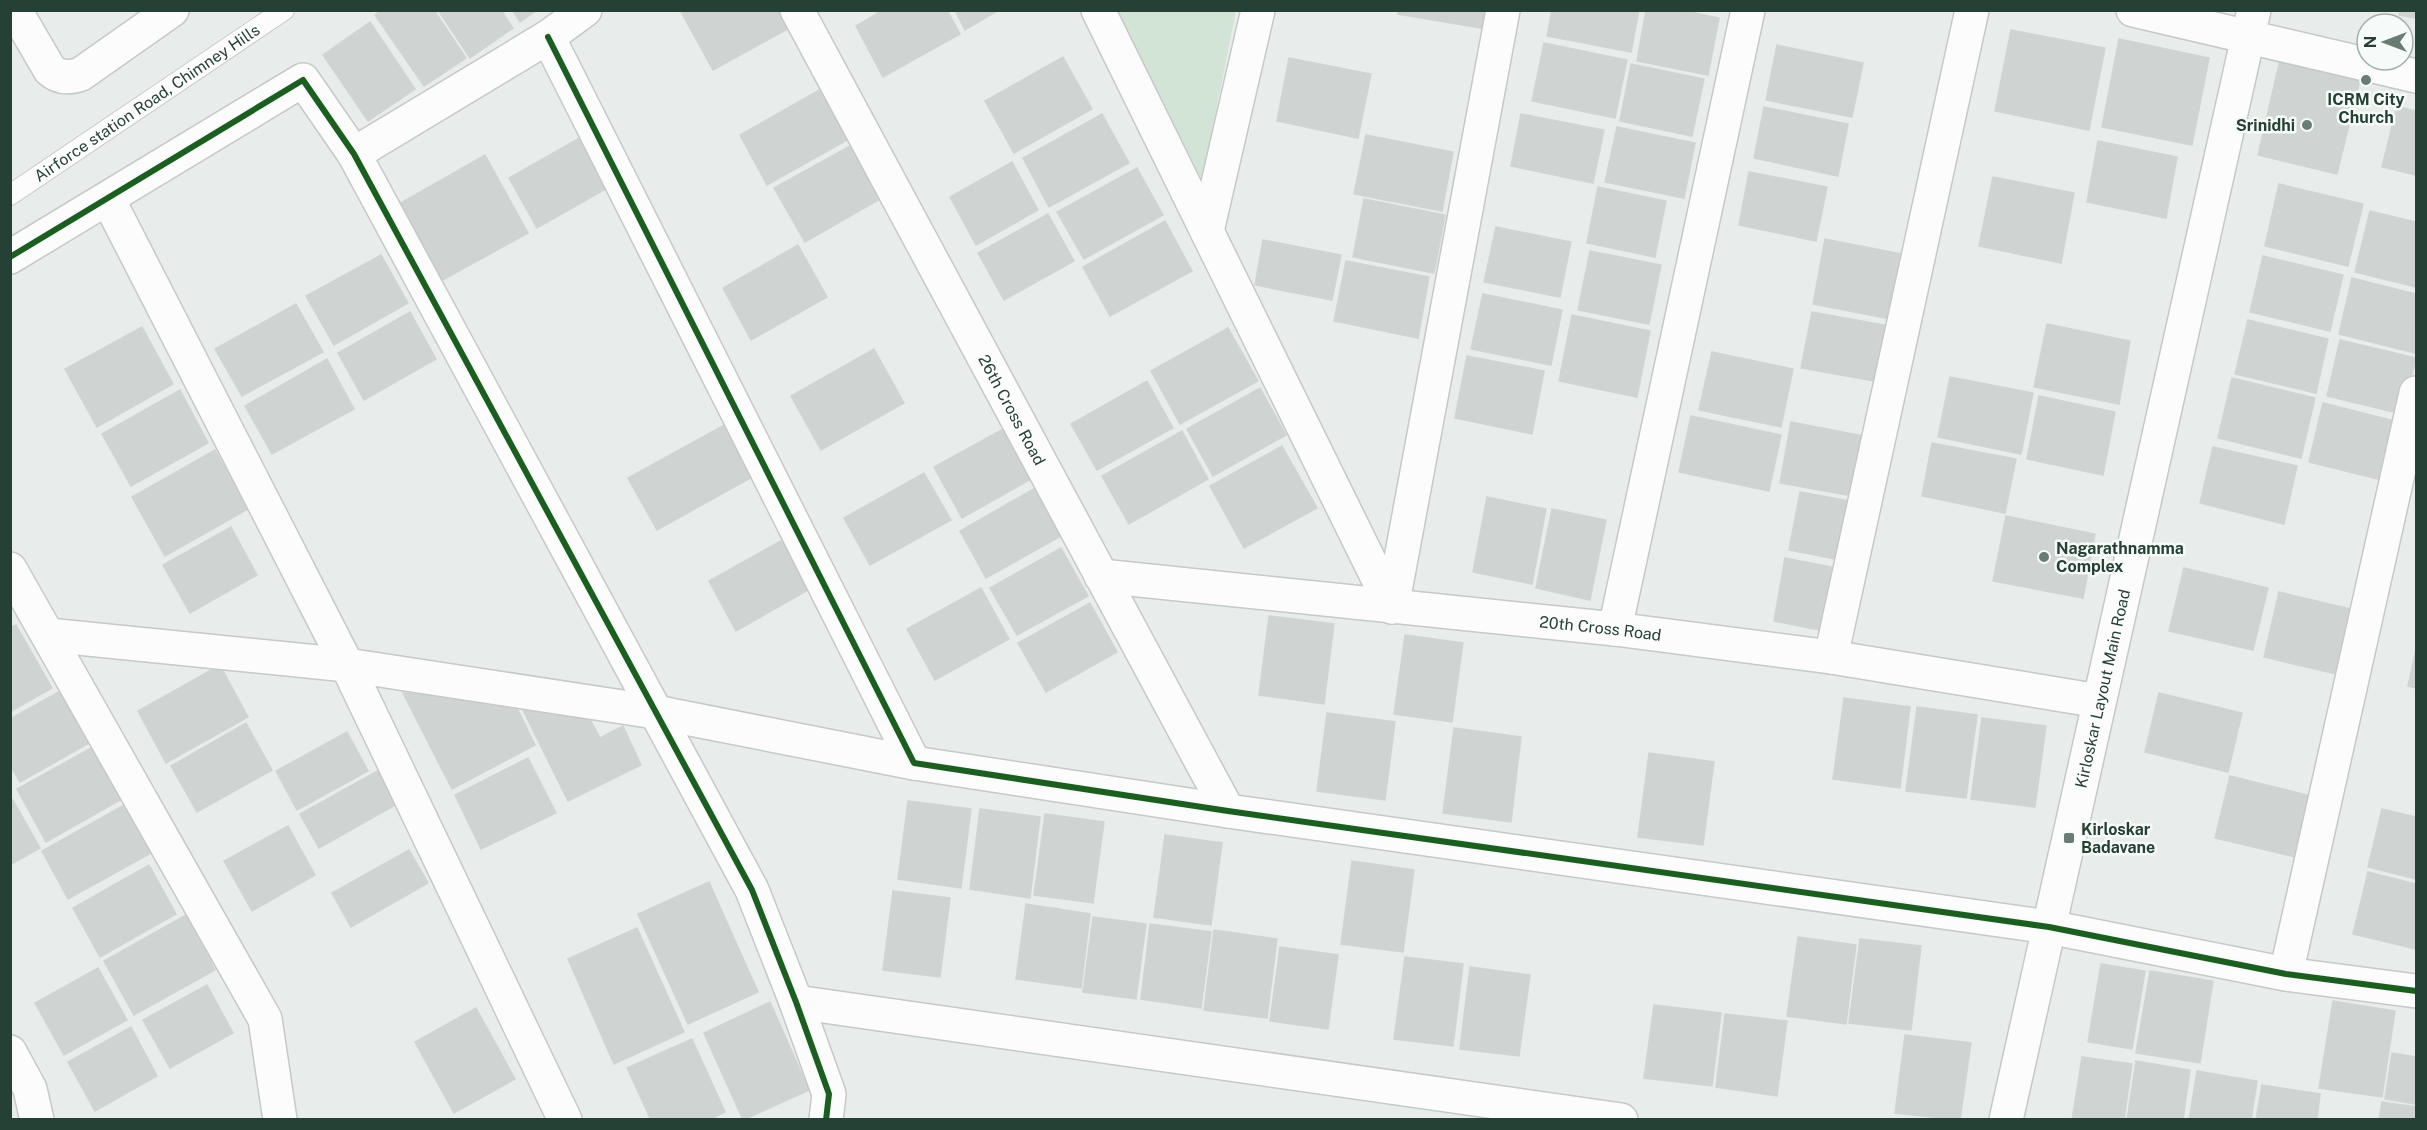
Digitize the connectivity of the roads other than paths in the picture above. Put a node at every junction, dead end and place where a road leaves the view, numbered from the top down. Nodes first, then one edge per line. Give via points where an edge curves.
1 (15, 10) edge
2 (172, 10) edge
3 (284, 10) edge
4 (585, 10) edge
5 (797, 10) edge
6 (1098, 10) edge
7 (1258, 10) edge
8 (1503, 10) edge
9 (1748, 10) edge
10 (1972, 10) edge
11 (2133, 10) edge
12 (2251, 24) edge
13 (548, 37) junction
14 (2416, 76) edge
15 (354, 154) junction
16 (10, 195) edge
17 (108, 199) junction
18 (1208, 231) junction
19 (10, 257) edge
20 (2416, 393) edge
21 (10, 569) edge
22 (1101, 576) junction
23 (1392, 606) junction
24 (1615, 629) junction
25 (48, 635) junction
26 (1831, 657) junction
27 (347, 665) junction
28 (2099, 701) junction
29 (655, 712) junction
30 (914, 764) junction
31 (1228, 811) junction
32 (2049, 927) junction
33 (2286, 974) junction
34 (2416, 991) edge
35 (796, 1002) junction
36 (10, 1052) edge
37 (37, 1119) edge
38 (280, 1119) edge
39 (565, 1119) edge
40 (826, 1119) edge
41 (1621, 1119) edge
42 (2006, 1119) edge

1 - 2 street via 50,70 65,76 81,74
3 - 16 lane, Airforce station Road, Chimney Hills
4 - 13 street
5 - 22 street, 26th Cross Road
6 - 18 street
7 - 18 street
8 - 23 street
9 - 24 street
10 - 26 street
11 - 12 street
12 - 14 street
12 - 28 street, Kirloskar Layout Main Road
13 - 15 street
13 - 30 street
15 - 17 street via 303,80
15 - 29 street
17 - 19 street
17 - 27 street
18 - 23 street
20 - 33 street
21 - 25 street
22 - 23 street, 20th Cross Road
22 - 31 street, 26th Cross Road
23 - 24 street, 20th Cross Road
24 - 26 street, 20th Cross Road
25 - 27 street
25 - 38 street via 266,1019
26 - 28 street, 20th Cross Road
27 - 29 street
27 - 39 street
28 - 32 street, Kirloskar Layout Main Road
29 - 30 street
29 - 35 street via 752,890
30 - 31 street
31 - 32 street
32 - 33 street
32 - 42 street, Kirloskar Layout Main Road
33 - 34 street
35 - 40 street via 829,1094
35 - 41 street
36 - 37 street via 30,1089

